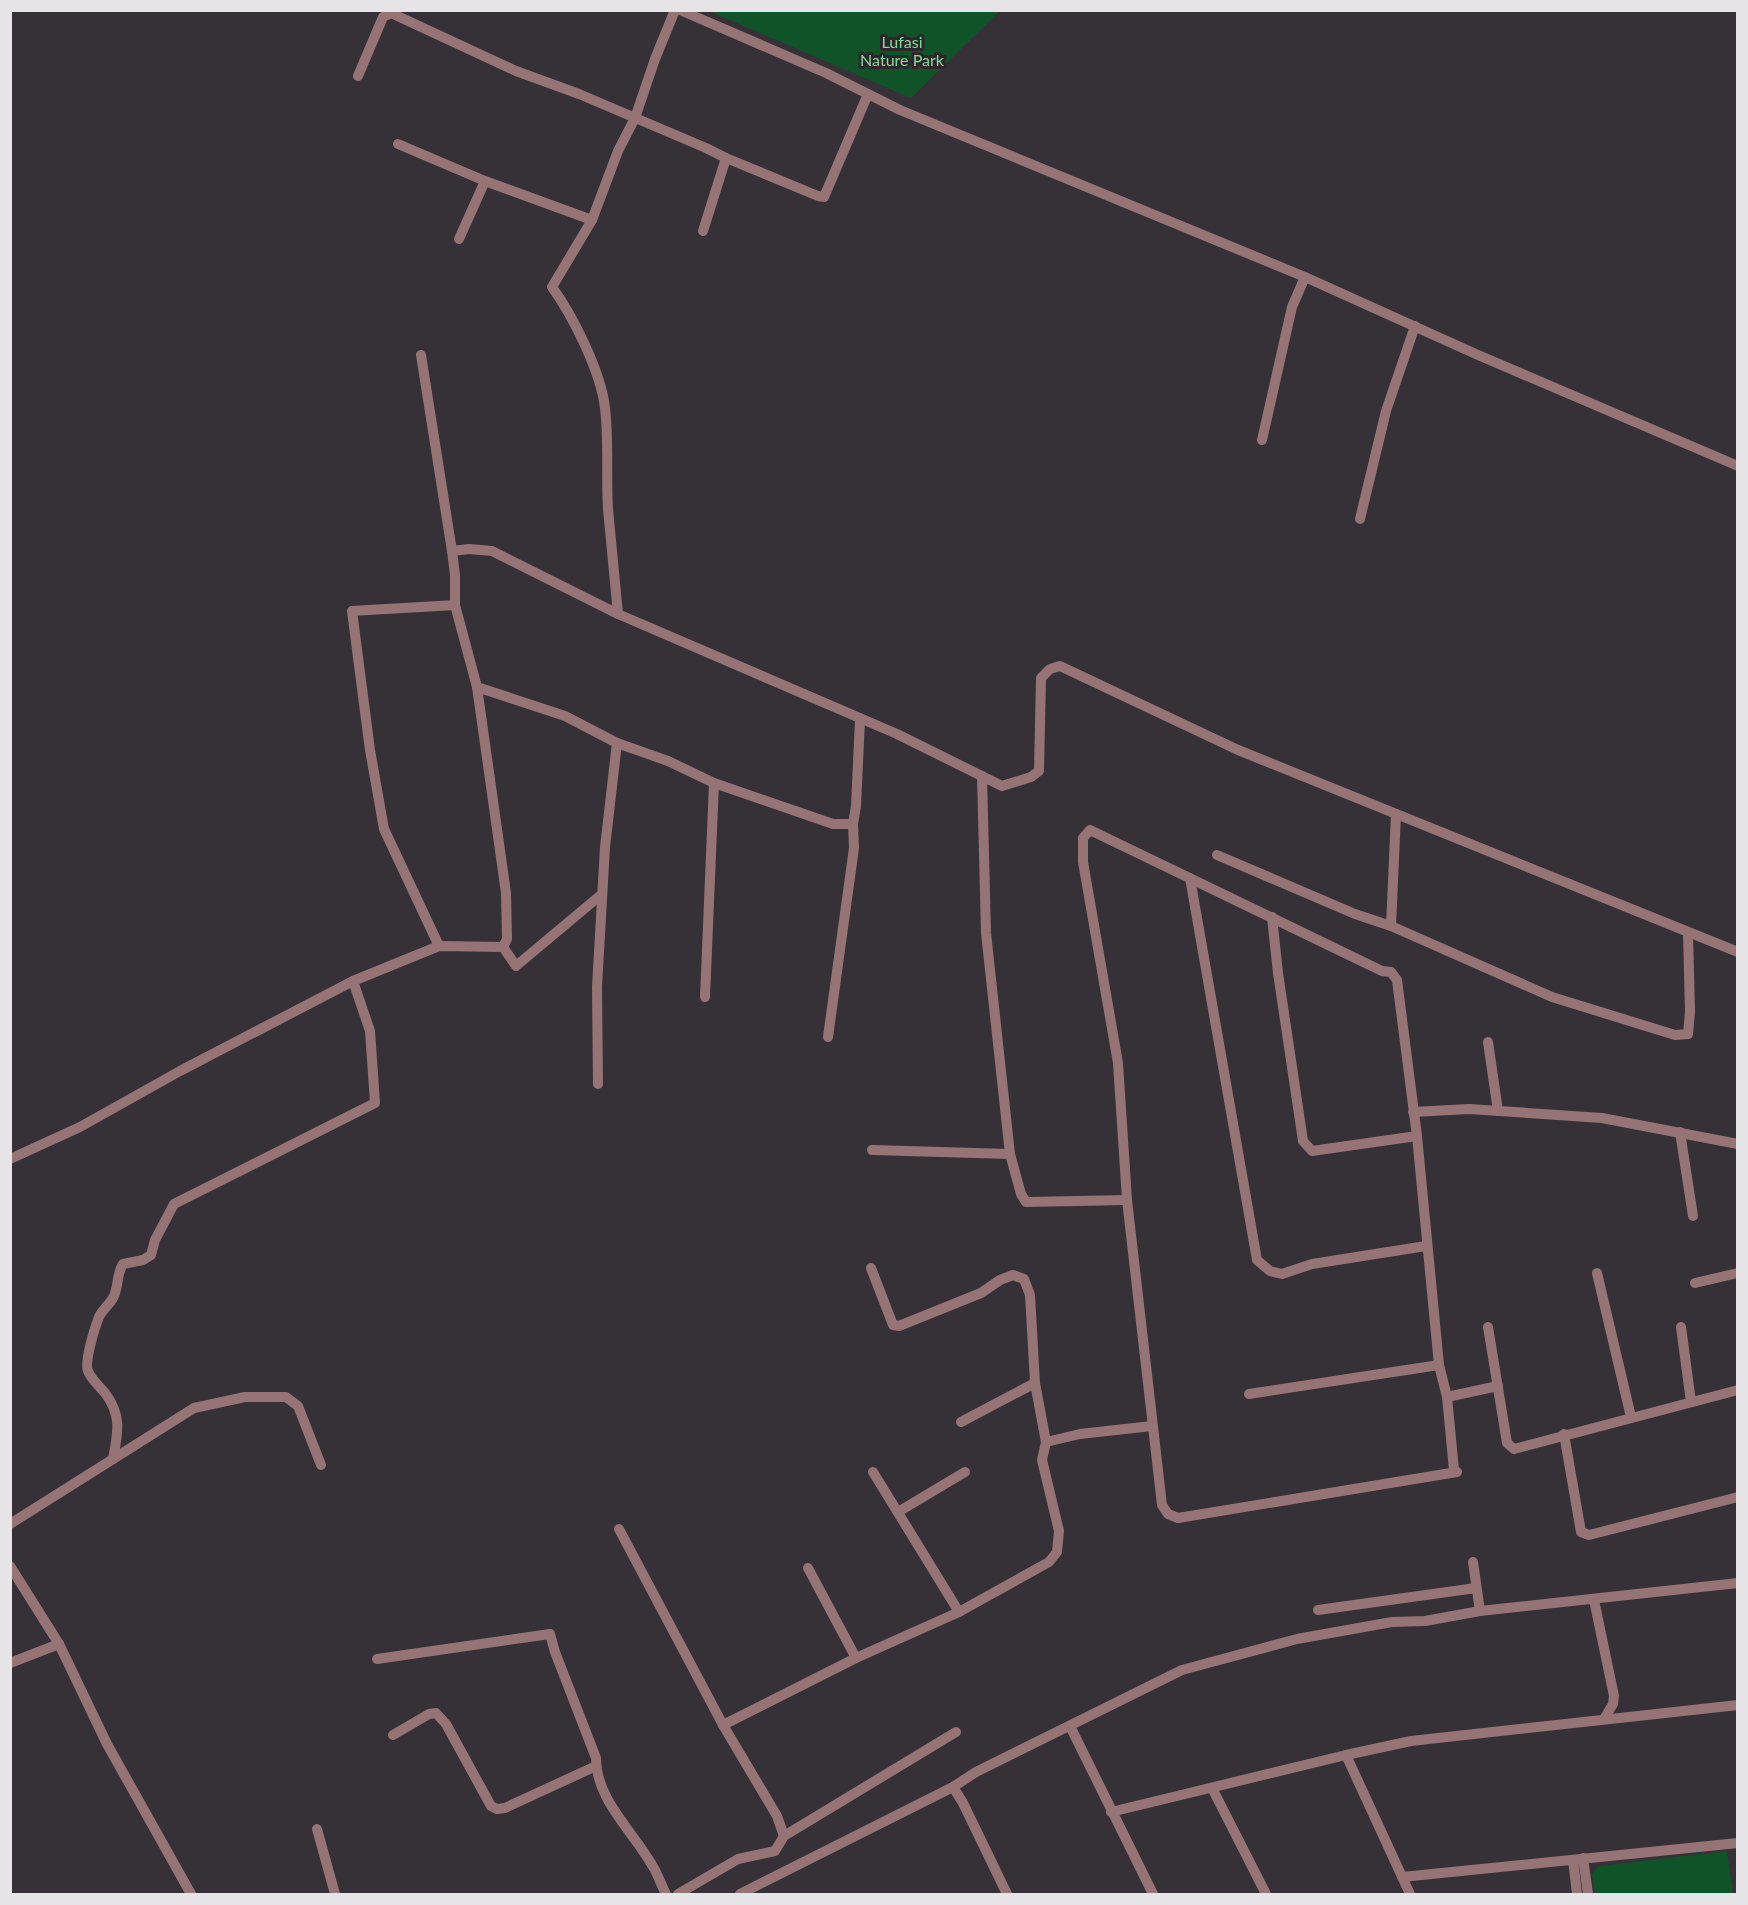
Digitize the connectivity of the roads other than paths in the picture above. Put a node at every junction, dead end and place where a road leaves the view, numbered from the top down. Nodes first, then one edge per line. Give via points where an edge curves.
1 (675, 10) edge
2 (680, 10) edge
3 (358, 76) dead end
4 (868, 94) junction
5 (635, 118) junction
6 (398, 144) dead end
7 (726, 158) junction
8 (485, 181) junction
9 (592, 220) junction
10 (703, 231) dead end
11 (459, 239) dead end
12 (1305, 277) junction
13 (1415, 326) junction
14 (421, 355) dead end
15 (1262, 440) dead end
16 (1737, 466) edge
17 (1360, 519) dead end
18 (452, 551) junction
19 (455, 605) junction
20 (618, 614) junction
21 (477, 687) junction
22 (860, 720) junction
23 (617, 743) junction
24 (982, 776) junction
25 (714, 783) junction
26 (1396, 814) junction
27 (853, 824) junction
28 (1216, 855) dead end
29 (1190, 878) junction
30 (602, 894) junction
31 (1272, 917) junction
32 (1391, 926) junction
33 (1688, 933) junction
34 (439, 946) junction
35 (503, 947) junction
36 (1737, 952) edge
37 (353, 981) junction
38 (705, 997) dead end
39 (828, 1037) dead end
40 (1488, 1042) dead end
41 (598, 1084) dead end
42 (1498, 1111) junction
43 (1413, 1112) junction
44 (1680, 1132) junction
45 (1416, 1136) junction
46 (1737, 1144) edge
47 (872, 1150) dead end
48 (1010, 1154) junction
49 (10, 1159) edge
50 (1126, 1200) junction
51 (1693, 1215) dead end
52 (1426, 1246) junction
53 (871, 1268) dead end
54 (1597, 1273) dead end
55 (1737, 1273) edge
56 (1695, 1283) dead end
57 (1488, 1327) dead end
58 (1681, 1327) dead end
59 (1439, 1365) junction
60 (1035, 1383) junction
61 (1498, 1386) junction
62 (1737, 1390) edge
63 (1249, 1394) dead end
64 (1447, 1397) junction
65 (1691, 1402) junction
66 (1631, 1417) junction
67 (961, 1422) dead end
68 (1152, 1426) junction
69 (1564, 1434) junction
70 (1046, 1442) junction
71 (112, 1459) junction
72 (321, 1465) dead end
73 (873, 1472) dead end
74 (965, 1472) dead end
75 (1737, 1497) edge
76 (898, 1512) junction
77 (10, 1524) edge
78 (619, 1529) dead end
79 (1473, 1562) dead end
80 (10, 1566) edge
81 (808, 1568) dead end
82 (1737, 1583) edge
83 (1476, 1588) junction
84 (1594, 1600) junction
85 (1318, 1610) dead end
86 (959, 1611) junction
87 (1480, 1611) junction
88 (59, 1644) junction
89 (856, 1658) junction
90 (377, 1659) dead end
91 (10, 1663) edge
92 (1737, 1705) edge
93 (1604, 1719) junction
94 (723, 1725) junction
95 (1070, 1726) junction
96 (956, 1732) dead end
97 (393, 1735) dead end
98 (1346, 1755) junction
99 (596, 1766) junction
100 (953, 1787) junction
101 (1212, 1788) junction
102 (1111, 1812) junction
103 (317, 1828) dead end
104 (784, 1836) junction
105 (1737, 1843) edge
106 (1578, 1859) junction
107 (1402, 1877) junction
108 (191, 1894) edge
109 (335, 1894) edge
110 (666, 1894) edge
111 (678, 1894) edge
112 (740, 1894) edge
113 (1007, 1894) edge
114 (1152, 1894) edge
115 (1266, 1894) edge
116 (1410, 1894) edge
117 (1577, 1894) edge
118 (1588, 1894) edge

1 - 5 street
2 - 4 street
3 - 5 street via 383,17 391,13 516,71
4 - 7 street via 825,197
4 - 12 street
5 - 7 street
5 - 9 street
6 - 8 street
7 - 10 street
8 - 9 street
8 - 11 street
9 - 20 street via 552,287 581,338 605,406 608,507
12 - 13 street
12 - 15 street via 1292,307
13 - 16 street
13 - 17 street via 1386,411
14 - 18 street
18 - 19 street
18 - 20 street via 492,551
19 - 21 street
19 - 34 street via 352,611 384,829
20 - 22 street
21 - 23 street via 565,717
21 - 35 street via 506,893 507,939
22 - 24 street
22 - 27 street
23 - 25 street
23 - 30 street
24 - 26 street via 1002,786 1039,771 1041,678 1060,666 1238,750
24 - 48 street via 986,933
25 - 27 street via 833,824
25 - 38 street
26 - 32 street
26 - 33 street
27 - 39 street via 854,848
28 - 32 street
29 - 31 street
29 - 50 street via 1090,830 1083,838 1083,862 1118,1063
29 - 52 street via 1257,1260 1270,1271 1282,1274 1312,1264
30 - 35 street via 516,966
30 - 41 street via 597,987
31 - 43 street via 1391,972 1397,980
31 - 45 street via 1303,1141 1312,1151
32 - 33 street via 1552,997 1675,1035 1688,1034
33 - 36 street
34 - 35 street
34 - 37 street
37 - 49 street via 80,1127
37 - 71 street via 370,1031 375,1103 174,1204 151,1255 123,1264 118,1272 119,1281 100,1315 87,1365 116,1412 119,1432
40 - 42 street
42 - 43 street
42 - 44 street via 1602,1118
43 - 45 street
44 - 46 street
44 - 51 street
45 - 52 street
47 - 48 street
48 - 50 street via 1026,1202
50 - 68 street
52 - 59 street
53 - 60 street via 893,1325 899,1326 981,1293 1013,1275 1024,1279 1030,1295
54 - 66 street
55 - 56 street
57 - 61 street
58 - 65 street
59 - 63 street
59 - 64 street
60 - 67 street
60 - 70 street
61 - 64 street
61 - 69 street via 1507,1443 1514,1449
62 - 65 street
64 - 68 street via 1457,1472 1178,1518 1168,1514 1162,1504
65 - 66 street
66 - 69 street
68 - 70 street
69 - 75 street via 1584,1534
70 - 86 street via 1042,1460 1059,1532 1057,1552 1049,1562
71 - 72 street via 194,1408 245,1397 286,1397 298,1406
71 - 77 street
73 - 76 street
74 - 76 street
76 - 86 street
78 - 94 street
79 - 83 street
80 - 88 street
81 - 89 street
82 - 84 street
83 - 85 street
83 - 87 street
84 - 87 street
84 - 93 street via 1614,1695
86 - 89 street
87 - 95 street via 1351,1628 1182,1670
88 - 91 street
88 - 108 street via 107,1744
89 - 94 street
90 - 99 street via 550,1634
92 - 93 street
93 - 98 street via 1411,1741
94 - 104 street via 777,1816
95 - 100 street
95 - 102 street
96 - 104 street
97 - 99 street via 436,1713 446,1724 491,1806 497,1809
98 - 101 street
98 - 107 street
99 - 110 street via 596,1774 615,1812 652,1864
100 - 112 street
100 - 113 street
101 - 102 street
101 - 115 street
102 - 114 street
103 - 109 street
104 - 111 street via 775,1851 738,1859
105 - 106 street
106 - 107 street
106 - 117 street
106 - 118 street
107 - 116 street

